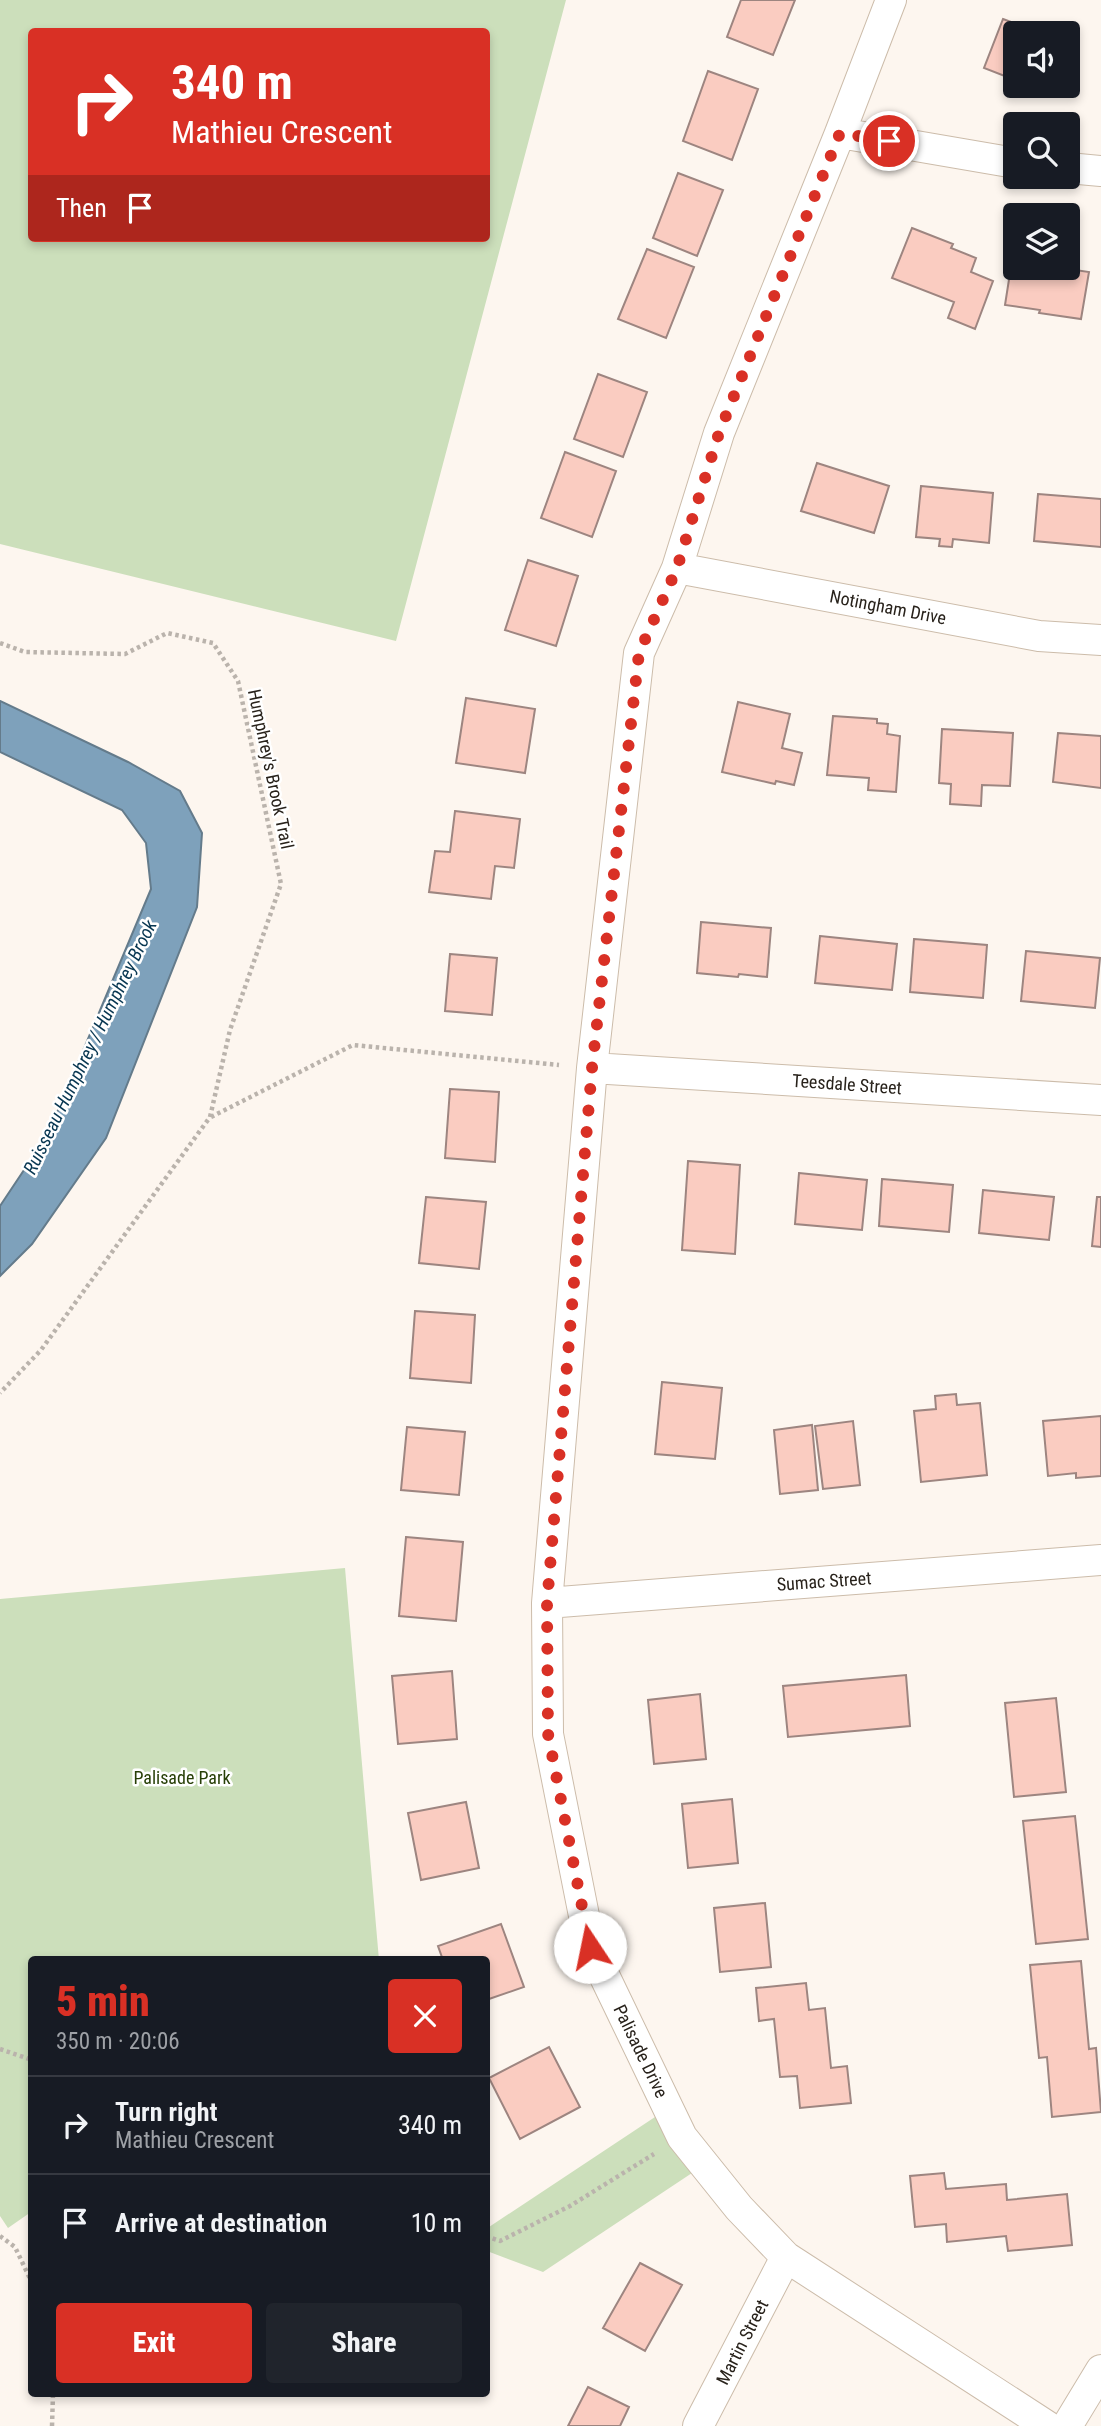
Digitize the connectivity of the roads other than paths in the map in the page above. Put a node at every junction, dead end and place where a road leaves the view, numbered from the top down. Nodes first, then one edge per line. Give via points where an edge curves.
1 (891, 0) edge
2 (840, 133) junction
3 (1003, 161) edge
4 (1080, 169) edge
5 (1101, 171) edge
6 (677, 568) junction
7 (1101, 640) edge
8 (592, 1068) junction
9 (1101, 1100) edge
10 (1101, 1560) edge
11 (547, 1603) junction
12 (786, 2257) junction
13 (1101, 2370) edge
14 (698, 2426) edge
15 (1047, 2426) edge
16 (1067, 2426) edge

1 - 2 street, Palisade Drive
2 - 3 street
2 - 6 street, Palisade Drive via 719,433
4 - 5 street
6 - 7 street, Notingham Drive via 1039,636
6 - 8 street, Palisade Drive via 639,653
8 - 9 street, Teesdale Street
8 - 11 street, Palisade Drive
10 - 11 street, Sumac Street
11 - 12 street, Palisade Drive via 548,1734 590,1947 682,2137
12 - 14 street, Martin Street
12 - 15 street, Palisade Drive
13 - 16 street

